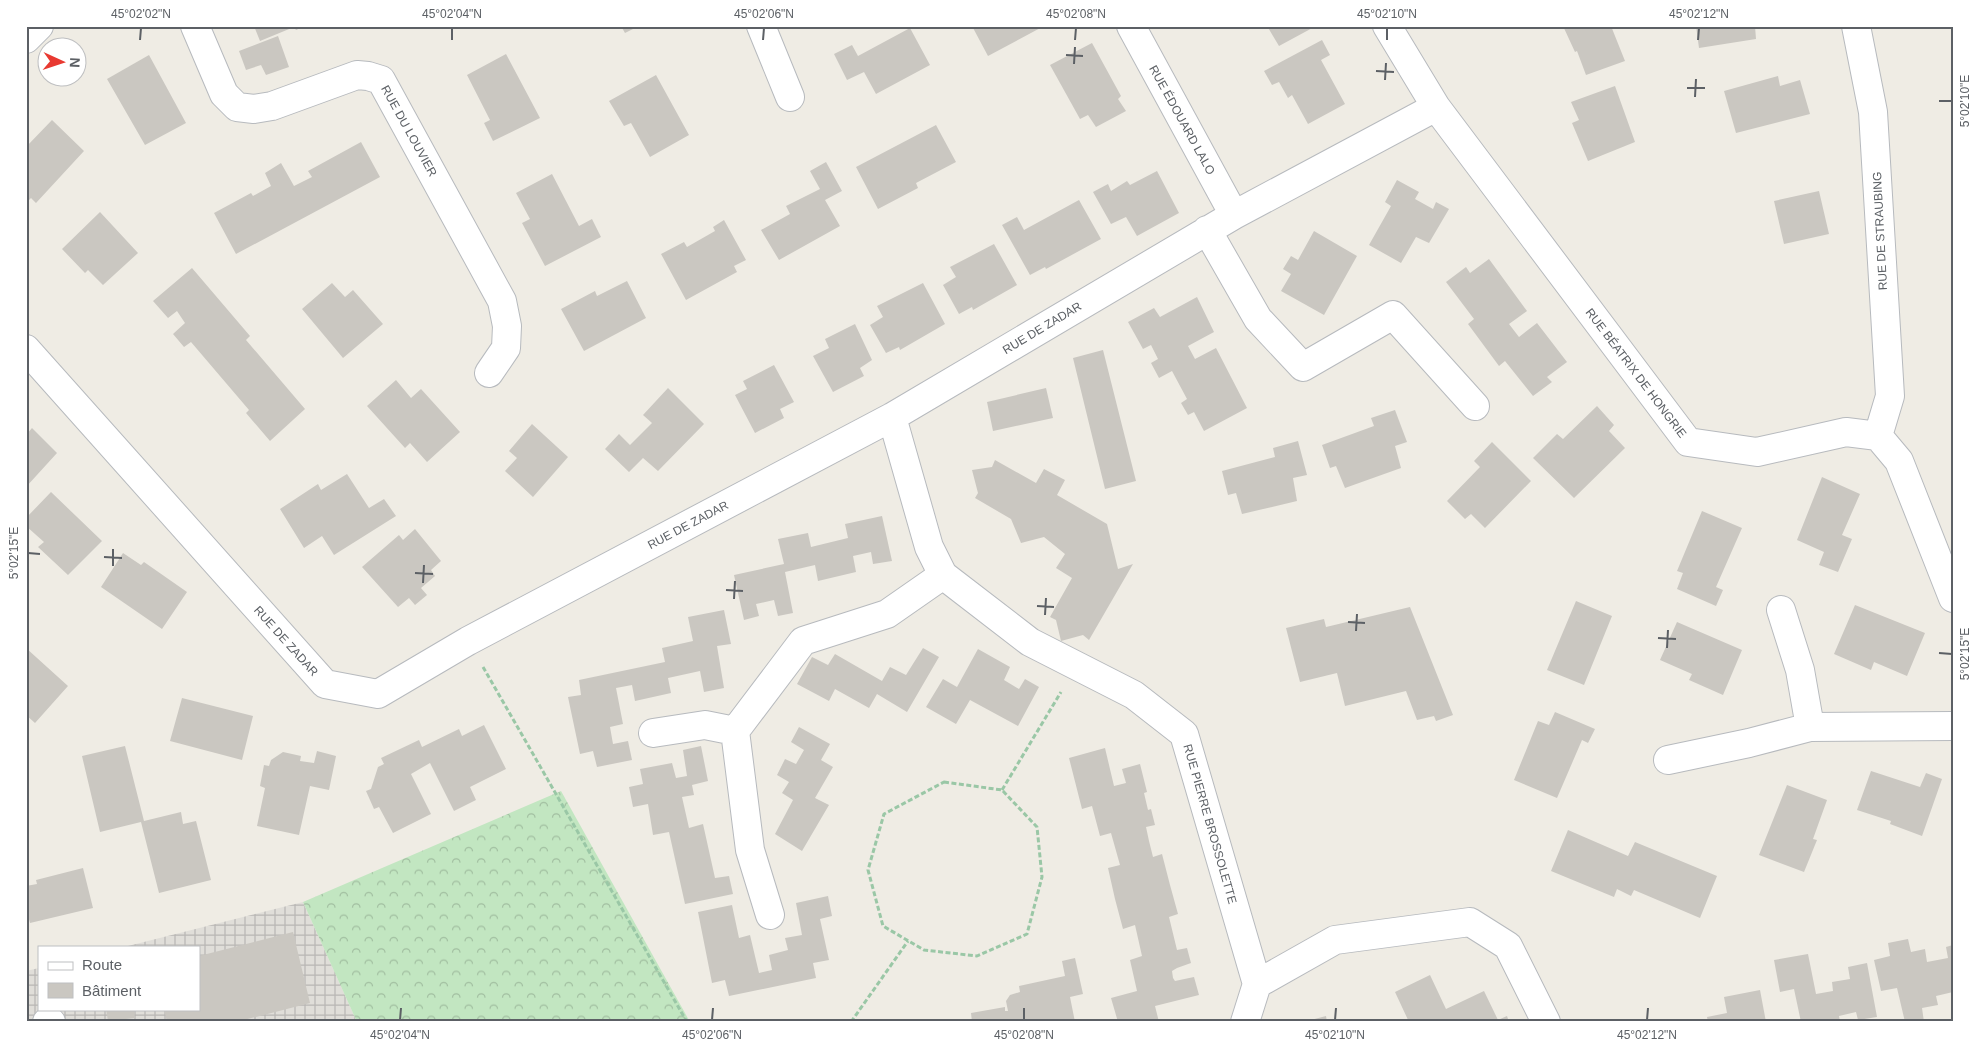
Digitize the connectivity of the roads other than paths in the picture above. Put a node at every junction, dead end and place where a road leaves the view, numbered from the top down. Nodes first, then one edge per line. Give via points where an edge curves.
1 (40, 26) edge
2 (195, 26) edge
3 (761, 26) edge
4 (1131, 26) edge
5 (1387, 26) edge
6 (1856, 26) edge
7 (26, 39) edge
8 (790, 97) dead end
9 (1436, 107) junction
10 (1234, 214) junction
11 (1207, 230) junction
12 (26, 349) edge
13 (489, 373) dead end
14 (1475, 406) dead end
15 (892, 417) junction
16 (1878, 436) junction
17 (943, 575) junction
18 (1953, 598) edge
19 (1781, 610) dead end
20 (1953, 726) edge
21 (1810, 727) junction
22 (734, 731) junction
23 (653, 733) dead end
24 (1668, 760) dead end
25 (770, 915) dead end
26 (1257, 984) junction
27 (1245, 1022) edge
28 (1546, 1022) edge

1 - 7 street
2 - 13 street, RUE DU LOUVIER via 224,94 237,107 272,106 357,75 381,80 502,301 507,326 506,348
3 - 8 street
4 - 10 street, RUE ÉDOUARD LALO
5 - 9 street, RUE BÉATRIX DE HONGRIE
6 - 16 street, RUE DE STRAUBING via 1873,112 1890,396
9 - 10 street, RUE DE ZADAR
9 - 16 street, RUE BÉATRIX DE HONGRIE via 1688,442 1757,452 1846,432
10 - 11 street, RUE DE ZADAR
11 - 14 street via 1258,319 1303,367 1392,315
11 - 15 street, RUE DE ZADAR
12 - 15 street, RUE DE ZADAR via 325,684 378,694 468,641
15 - 17 street, RUE PIERRE BROSSOLETTE via 929,547
16 - 18 street via 1899,461
17 - 22 street via 887,614 803,641
17 - 26 street, RUE PIERRE BROSSOLETTE via 1030,642 1134,694 1184,734
19 - 21 street via 1800,670
20 - 21 street
21 - 24 street
22 - 23 street via 705,725
22 - 25 street via 750,850
26 - 27 street
26 - 28 street via 1334,940 1470,922 1508,946

